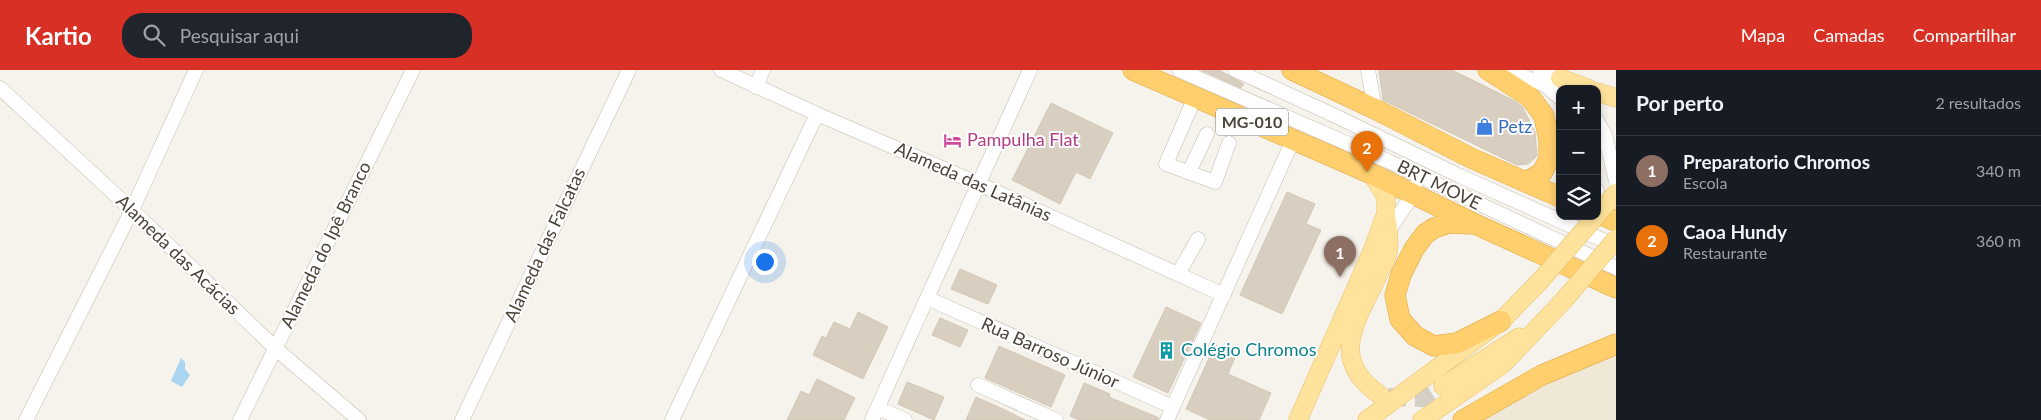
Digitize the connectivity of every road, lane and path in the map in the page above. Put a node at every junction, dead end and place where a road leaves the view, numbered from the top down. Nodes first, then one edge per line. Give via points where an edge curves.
1 (196, 70) edge
2 (413, 70) edge
3 (629, 70) edge
4 (721, 70) edge
5 (763, 70) edge
6 (1030, 70) edge
7 (1133, 70) edge
8 (1179, 70) edge
9 (1236, 70) edge
10 (1292, 70) edge
11 (1368, 70) edge
12 (1488, 70) edge
13 (1507, 70) edge
14 (1540, 70) edge
15 (1565, 83) edge
16 (756, 87) junction
17 (0, 88) edge
18 (1601, 93) edge
19 (1556, 95) edge
20 (1196, 97) junction
21 (1616, 98) edge
22 (1375, 109) junction
23 (816, 114) junction
24 (1601, 128) edge
25 (1207, 134) dead end
26 (1293, 140) junction
27 (1229, 143) dead end
28 (1189, 172) junction
29 (1413, 173) junction
30 (1372, 174) junction
31 (1616, 181) edge
32 (1526, 182) junction
33 (979, 184) junction
34 (1414, 193) junction
35 (1616, 193) edge
36 (1556, 194) edge
37 (132, 210) junction
38 (1601, 210) edge
39 (1386, 213) junction
40 (1601, 216) edge
41 (1593, 220) edge
42 (1616, 221) edge
43 (1475, 224) junction
44 (1388, 234) junction
45 (1198, 239) dead end
46 (1616, 239) edge
47 (1616, 246) edge
48 (1373, 249) junction
49 (1616, 268) edge
50 (1178, 274) junction
51 (1616, 288) edge
52 (1224, 295) junction
53 (927, 298) junction
54 (1546, 319) junction
55 (1500, 322) junction
56 (1616, 344) edge
57 (275, 348) junction
58 (978, 385) dead end
59 (1443, 386) tunnel mouth
60 (1380, 396) tunnel mouth
61 (1174, 407) junction
62 (875, 414) edge
63 (26, 420) edge
64 (240, 420) edge
65 (359, 420) edge
66 (462, 420) edge
67 (672, 420) edge
68 (905, 420) edge
69 (1056, 420) edge
70 (1168, 420) edge
71 (1298, 420) edge
72 (1367, 420) edge
73 (1422, 420) edge
74 (1463, 420) edge

1 - 37 street
2 - 57 street, Alameda do Ipê Branco
3 - 66 street, Alameda das Falcatas
4 - 16 street, Alameda das Latânias
5 - 16 street
6 - 33 street
7 - 20 highway, MG-010
8 - 29 street, BRT MOVE
9 - 47 street, BRT MOVE
10 - 22 highway
11 - 22 street
12 - 32 highway via 1530,97 1544,116 1549,159 1542,173
13 - 19 street via 1545,85
14 - 15 street
16 - 23 street, Alameda das Latânias
17 - 37 street, Alameda das Acácias
18 - 21 main road
20 - 26 highway, MG-010
20 - 28 street via 1166,164
22 - 32 highway via 1470,158
23 - 33 street, Alameda das Latânias
23 - 67 street
24 - 31 street
25 - 28 street
26 - 30 highway, MG-010
26 - 52 street
27 - 28 street via 1215,182
29 - 34 street
29 - 49 street, BRT MOVE
30 - 34 highway, MG-010
30 - 39 main road via 1386,197
32 - 36 highway
33 - 50 street, Alameda das Latânias
33 - 53 street
34 - 43 highway, MG-010
34 - 44 street
35 - 38 main road, bridge
37 - 57 street, Alameda das Acácias
37 - 63 street
39 - 44 main road
39 - 48 main road
40 - 42 highway
41 - 55 main road, bridge
43 - 51 highway, MG-010
43 - 55 highway via 1449,223 1425,234 1401,275 1395,295 1400,319 1415,336 1434,346 1457,343
44 - 48 street
44 - 60 main road via 1388,252 1350,339 1351,362 1358,376
45 - 50 street
46 - 54 main road, bridge
48 - 71 main road
50 - 52 street, Alameda das Latânias
52 - 61 street
53 - 61 street, Rua Barroso Júnior
53 - 62 street
54 - 59 main road
54 - 73 main road via 1503,364
55 - 72 main road
56 - 74 highway via 1542,375
57 - 64 street, Alameda do Ipê Branco
57 - 65 street, Alameda das Acácias
58 - 69 street
61 - 70 street
62 - 68 street

